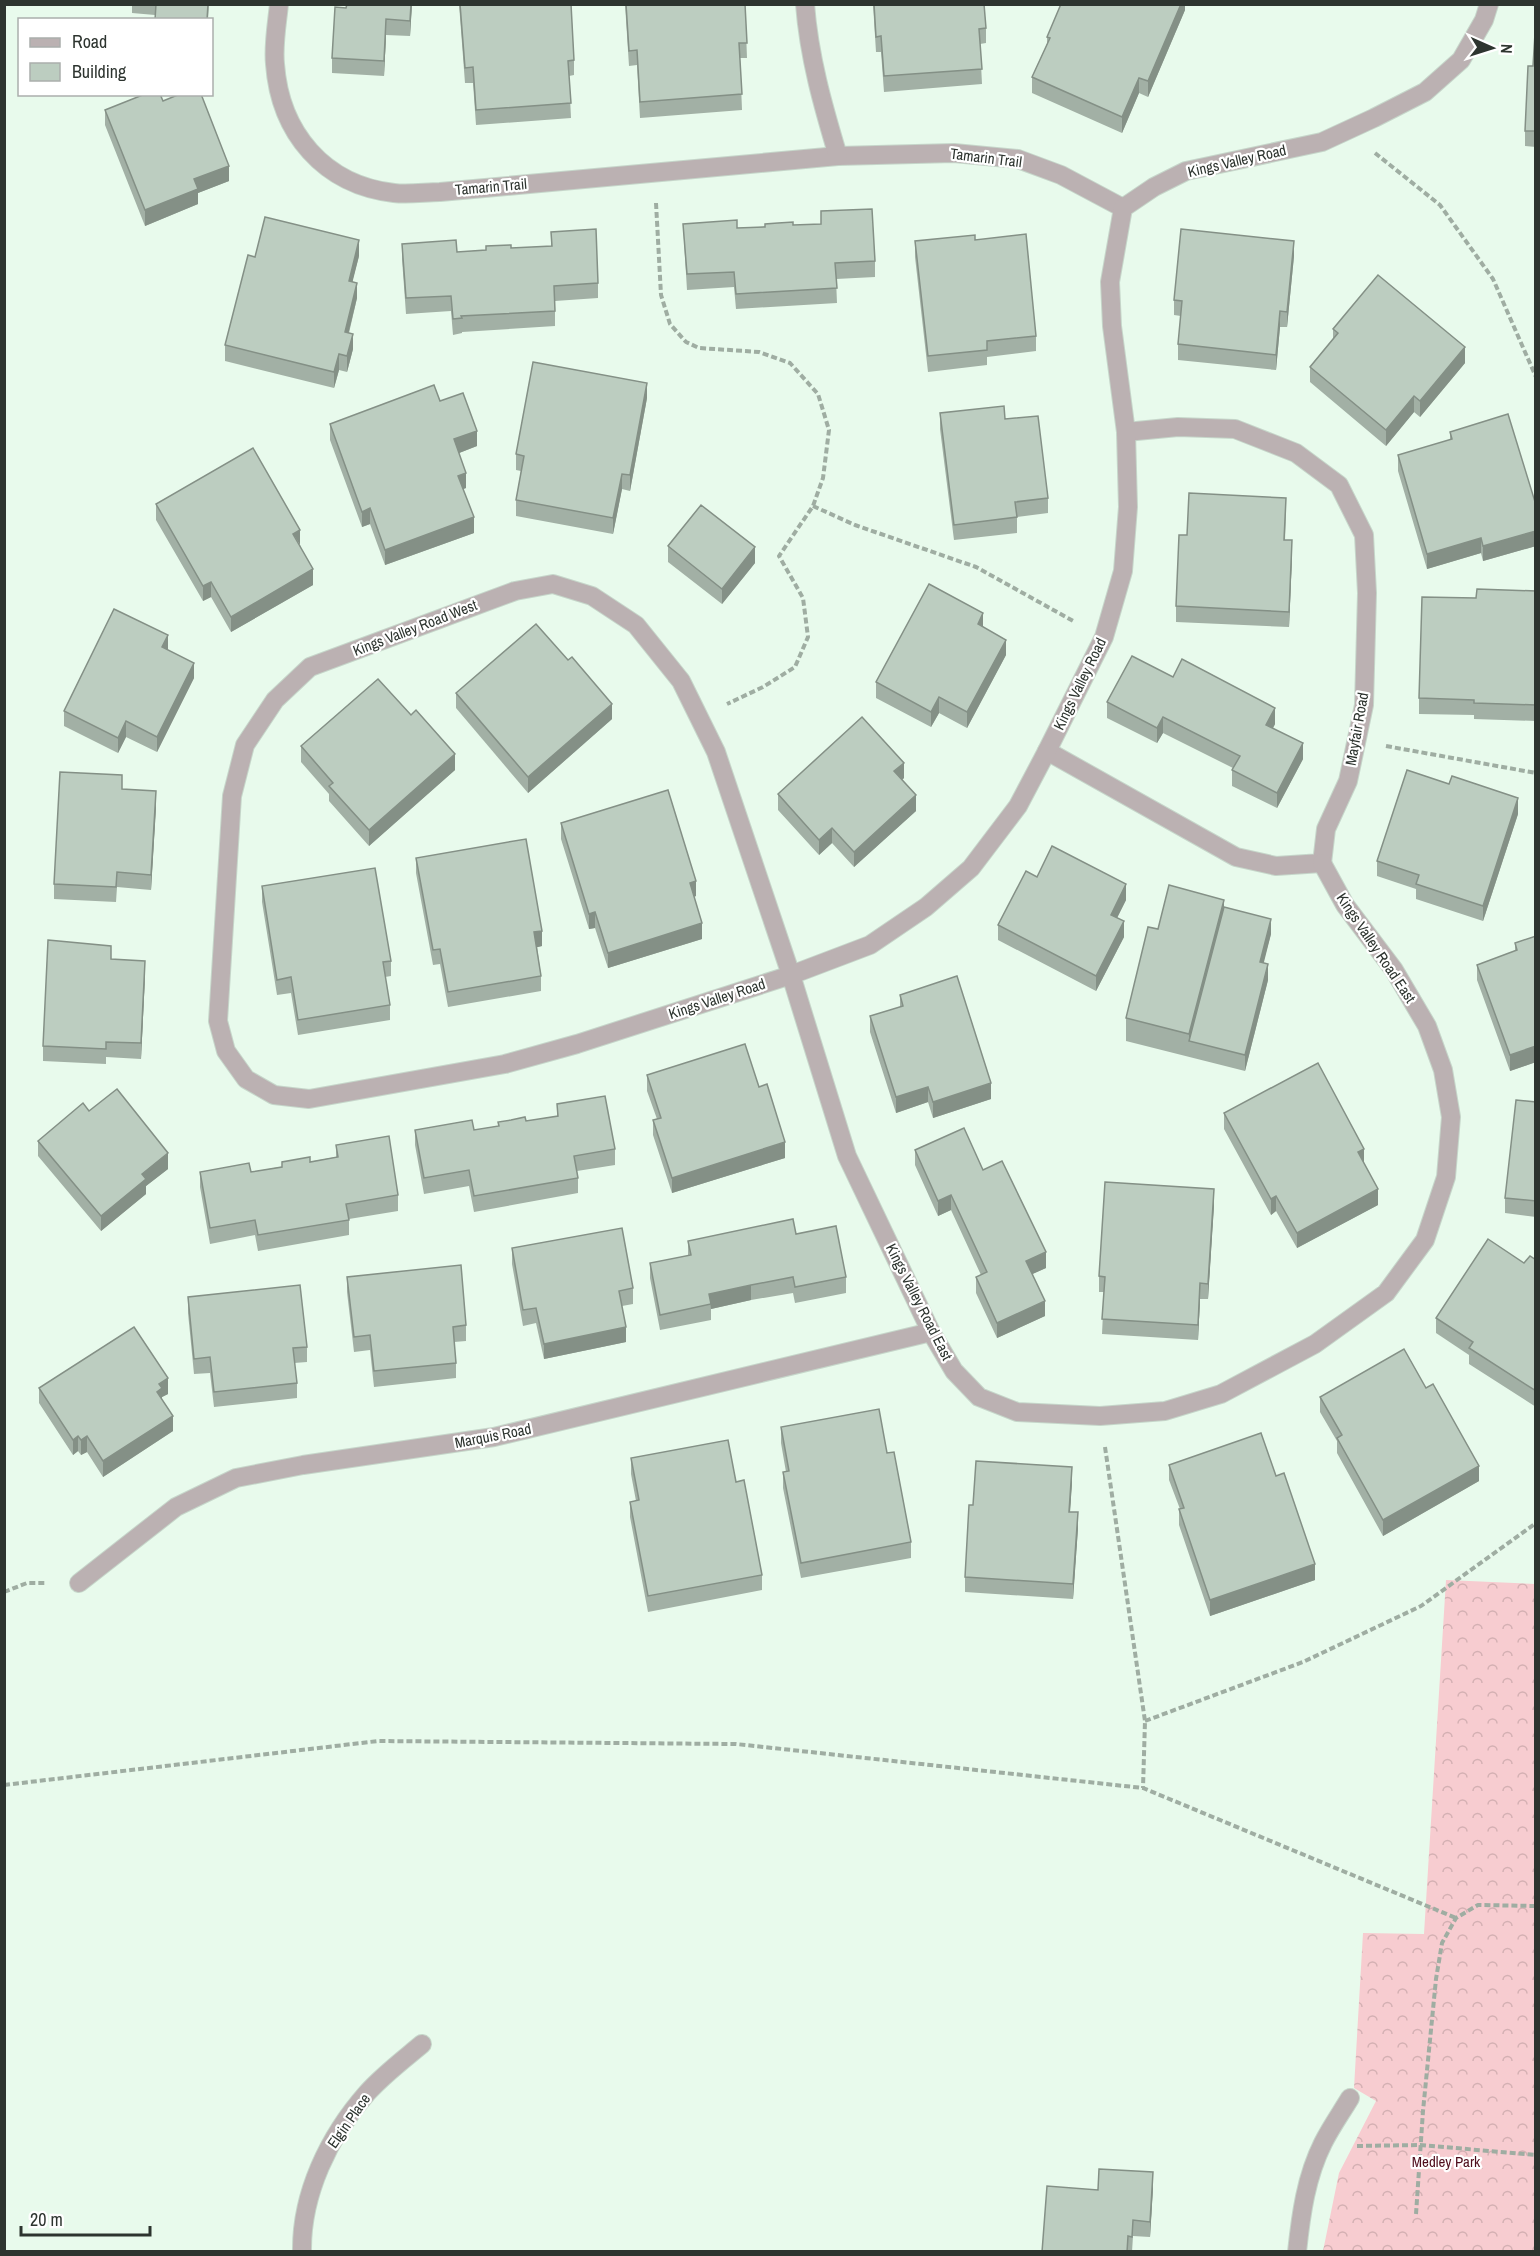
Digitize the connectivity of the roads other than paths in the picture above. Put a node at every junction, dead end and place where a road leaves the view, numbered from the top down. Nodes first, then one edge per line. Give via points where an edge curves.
1 (279, 4) edge
2 (805, 4) edge
3 (1489, 4) edge
4 (838, 156) junction
5 (1123, 208) junction
6 (1126, 432) junction
7 (1047, 751) junction
8 (1322, 863) junction
9 (791, 975) junction
10 (309, 1099) joint
11 (932, 1332) junction
12 (79, 1583) road end
13 (422, 2044) dead end
14 (1350, 2098) dead end
15 (302, 2252) edge
16 (1297, 2252) edge

1 - 4 street, Tamarin Trail via 275,63 282,107 299,141 327,168 362,186 395,193 440,192
2 - 4 street via 822,104
3 - 5 street, Kings Valley Road via 1461,60 1425,92 1322,142 1186,171
4 - 5 street, Tamarin Trail via 954,153 1018,159 1061,175
5 - 6 street, Kings Valley Road via 1110,282
6 - 7 street, Kings Valley Road via 1128,507 1123,571 1104,637
6 - 8 street, Mayfair Road via 1178,427 1234,429 1296,453 1339,485 1364,535 1364,705 1348,782 1326,829
7 - 8 street via 1236,857 1276,866
7 - 9 street, Kings Valley Road via 1018,807 971,868 927,907 870,945
8 - 11 street, Kings Valley Road East via 1345,905 1394,970 1421,1016 1443,1070 1451,1117 1446,1177 1425,1240 1386,1293 1315,1344 1221,1394 1165,1411 1100,1416 1017,1412 979,1397 954,1371
9 - 10 street, Kings Valley Road via 505,1065
9 - 10 street, Kings Valley Road West via 716,752 681,681 636,625 591,596 553,584 515,591 310,668 275,700 245,745 232,796 218,1021 226,1051 246,1079 274,1095
9 - 11 street, Kings Valley Road East via 847,1156
11 - 12 street, Marquis Road via 494,1437 303,1465 236,1479 176,1508
13 - 15 street, Elgin Place via 366,2094 331,2143 311,2187
14 - 16 street via 1312,2169 1302,2205

